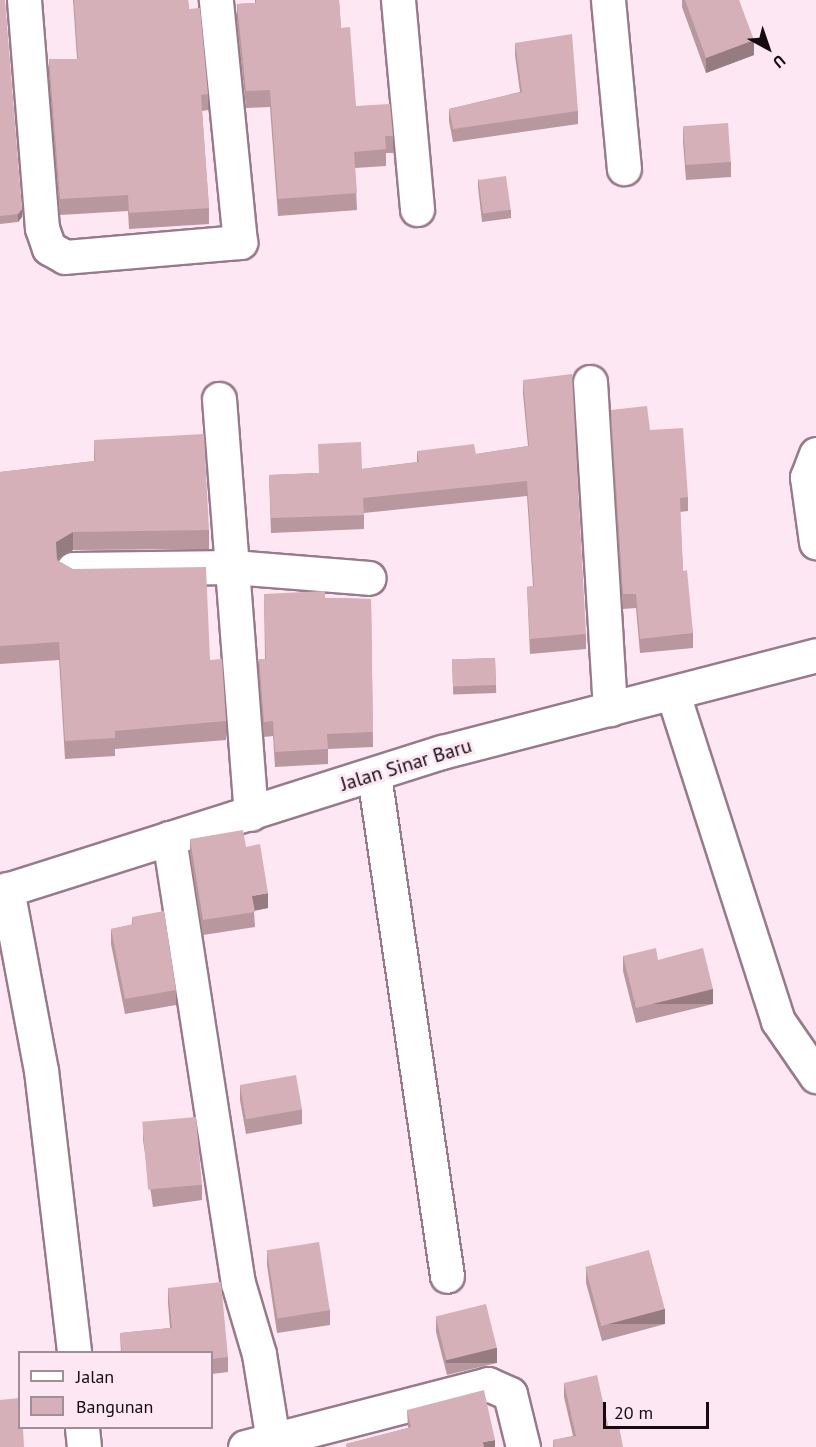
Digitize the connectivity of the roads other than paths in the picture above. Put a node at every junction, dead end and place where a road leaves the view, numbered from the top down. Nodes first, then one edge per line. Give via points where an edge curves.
1 (24, 0) edge
2 (216, 0) edge
3 (398, 0) edge
4 (608, 0) edge
5 (624, 168) dead end
6 (417, 208) dead end
7 (590, 382) dead end
8 (219, 399) dead end
9 (816, 454) edge
10 (816, 542) edge
11 (233, 567) junction
12 (73, 569) edge
13 (369, 578) dead end
14 (816, 654) edge
15 (673, 694) junction
16 (610, 709) junction
17 (374, 775) junction
18 (251, 814) junction
19 (169, 838) junction
20 (4, 890) edge
21 (816, 1076) edge
22 (447, 1276) dead end
23 (74, 1351) edge
24 (82, 1429) edge
25 (264, 1445) edge
26 (84, 1447) edge
27 (523, 1447) edge

1 - 2 street via 42,228 49,248 65,257 240,242
3 - 6 street
4 - 5 street
7 - 16 street
8 - 11 street
9 - 10 street via 807,477
11 - 12 street
11 - 13 street
11 - 18 street
14 - 15 street, Jalan Sinar Baru
15 - 16 street, Jalan Sinar Baru
15 - 21 street via 778,1021
16 - 17 street, Jalan Sinar Baru
17 - 18 street, Jalan Sinar Baru
17 - 22 street
18 - 19 street, Jalan Sinar Baru
19 - 20 street, Jalan Sinar Baru
19 - 25 street via 238,1283 259,1354
20 - 23 street via 41,1070
24 - 26 street
25 - 27 street via 488,1384 510,1394

